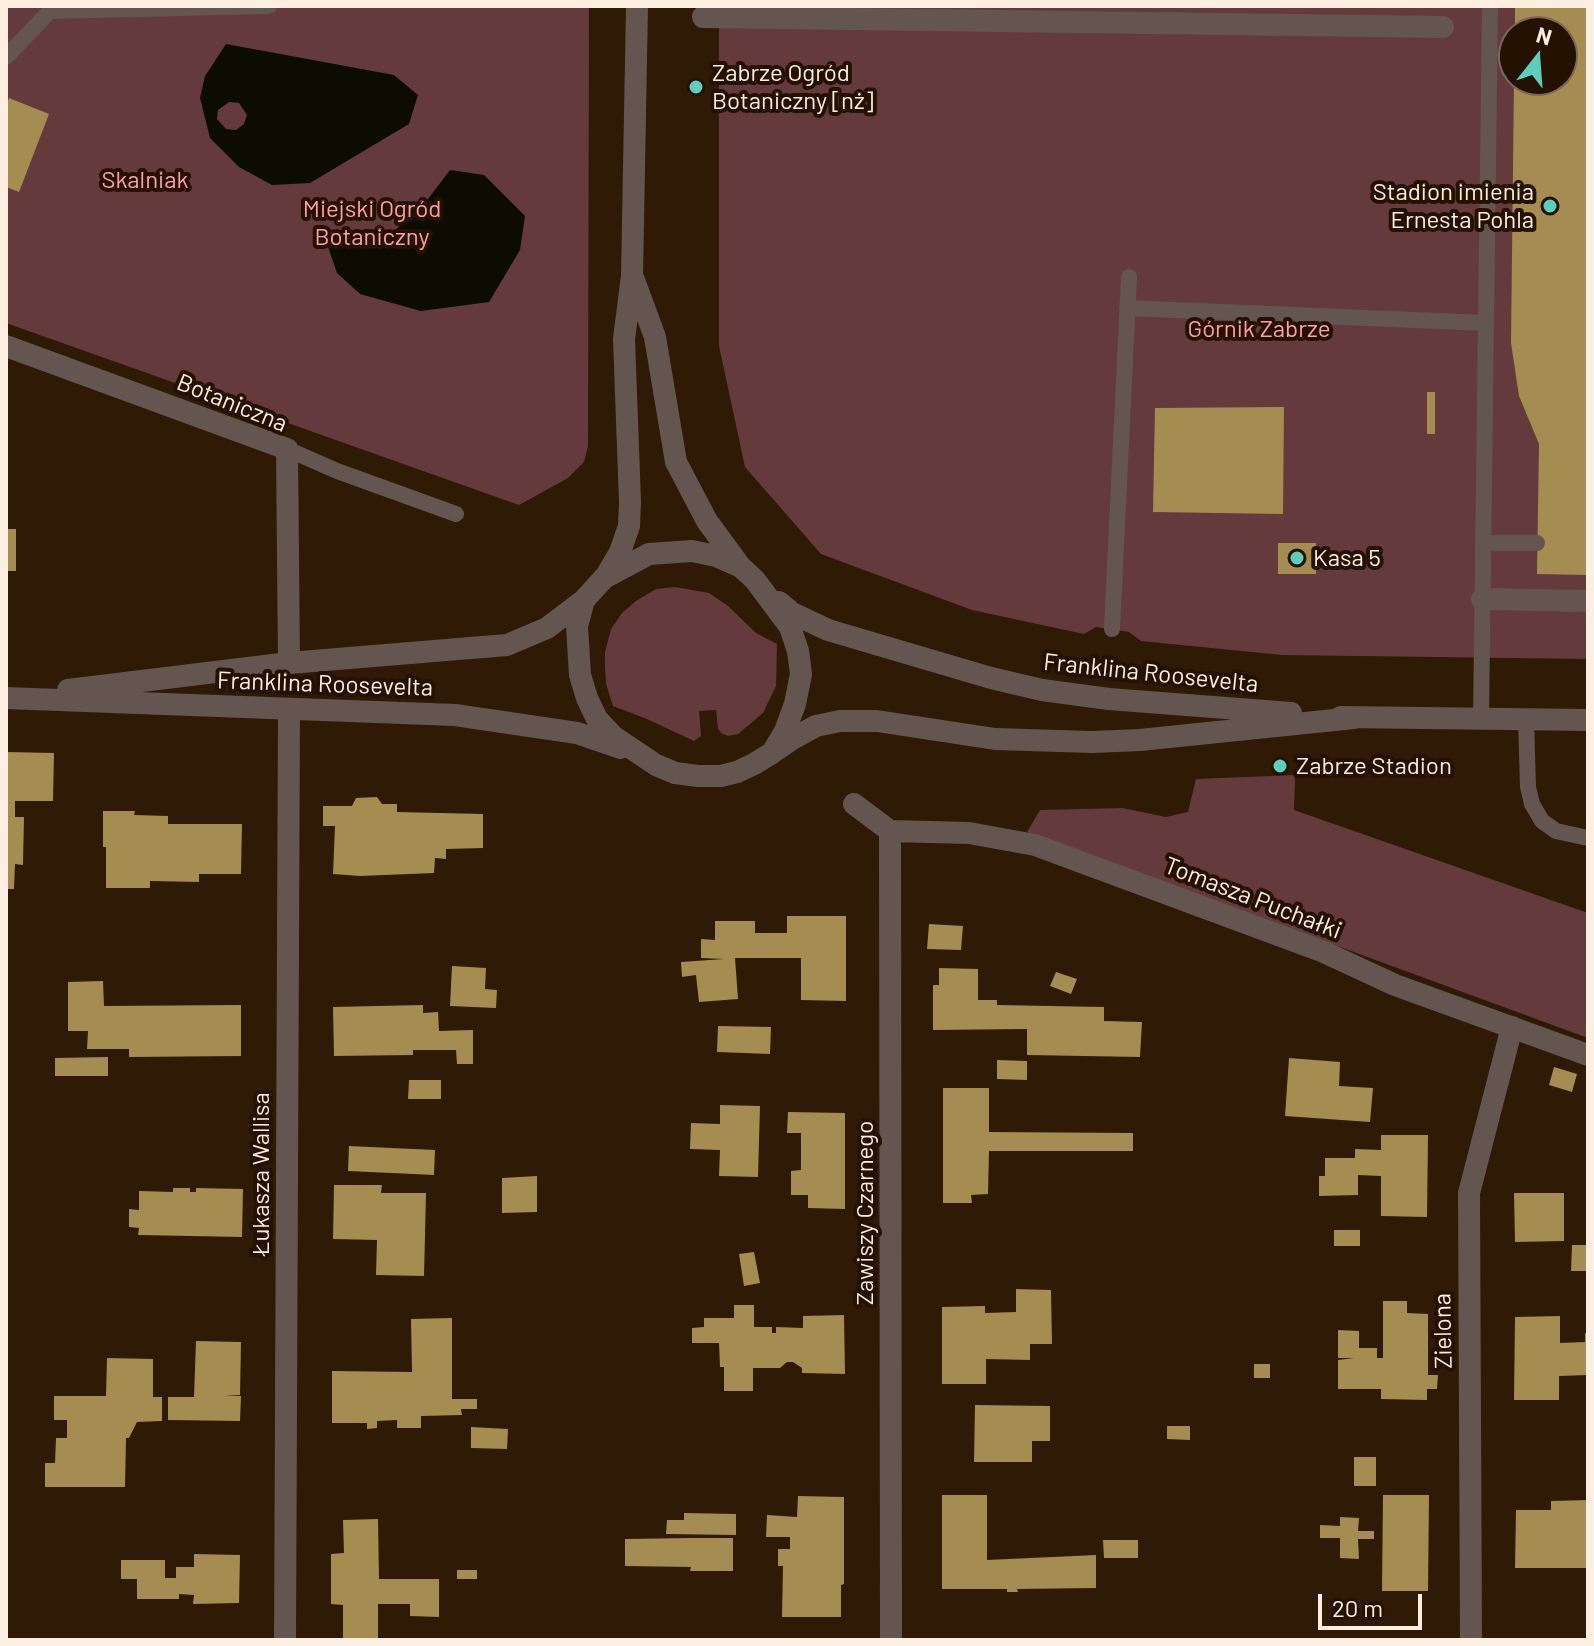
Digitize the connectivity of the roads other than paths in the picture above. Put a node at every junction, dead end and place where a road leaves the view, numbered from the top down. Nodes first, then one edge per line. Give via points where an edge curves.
1 (269, 6) edge
2 (637, 6) edge
3 (1490, 6) edge
4 (703, 17) dead end
5 (1443, 27) dead end
6 (6, 57) edge
7 (632, 276) junction
8 (1129, 277) dead end
9 (1127, 308) junction
10 (1486, 323) junction
11 (6, 346) edge
12 (287, 449) junction
13 (456, 514) dead end
14 (1483, 543) junction
15 (1537, 543) dead end
16 (741, 567) junction
17 (604, 578) junction
18 (768, 594) junction
19 (1482, 599) junction
20 (584, 600) junction
21 (1588, 601) edge
22 (1112, 629) dead end
23 (289, 663) junction
24 (6, 697) edge
25 (289, 709) junction
26 (1354, 718) junction
27 (1481, 719) junction
28 (1526, 719) junction
29 (1588, 720) edge
30 (772, 753) junction
31 (637, 754) junction
32 (854, 804) dead end
33 (890, 831) junction
34 (1588, 838) edge
35 (1512, 1027) junction
36 (1588, 1055) edge
37 (285, 1640) edge
38 (891, 1640) edge
39 (1471, 1640) edge

1 - 6 lane via 50,11
2 - 7 street
3 - 10 lane
4 - 5 street
7 - 16 street via 655,337 676,462 707,521
7 - 17 street via 624,339 629,526
8 - 9 lane
9 - 10 lane
9 - 22 lane
10 - 14 lane
11 - 12 street, Botaniczna
12 - 13 lane
12 - 23 street, Botaniczna
14 - 15 lane
14 - 19 lane
16 - 17 street via 716,556 672,550 649,554
16 - 18 street
17 - 20 street
18 - 26 street, Franklina Roosevelta via 814,626 1042,690
18 - 30 street via 790,627 801,674 795,704
19 - 21 street
19 - 27 lane
20 - 23 street, Franklina Roosevelta via 547,628 507,645
20 - 31 street via 577,649 587,698 597,719
23 - 24 street, Franklina Roosevelta
24 - 25 street, Franklina Roosevelta
25 - 31 street, Franklina Roosevelta via 426,713 544,726
25 - 37 street, Łukasza Wallisa
26 - 27 street, Franklina Roosevelta
26 - 30 street, Franklina Roosevelta via 1092,742 995,739 888,722 840,721 816,726
27 - 28 street, Franklina Roosevelta
28 - 29 street, Franklina Roosevelta
28 - 34 lane via 1532,804 1556,831
30 - 31 street via 721,776 675,773
32 - 33 street
33 - 35 street, Tomasza Puchałki via 969,833 1035,845
33 - 38 street, Zawiszy Czarnego
35 - 36 street, Tomasza Puchałki
35 - 39 street, Zielona via 1469,1193

